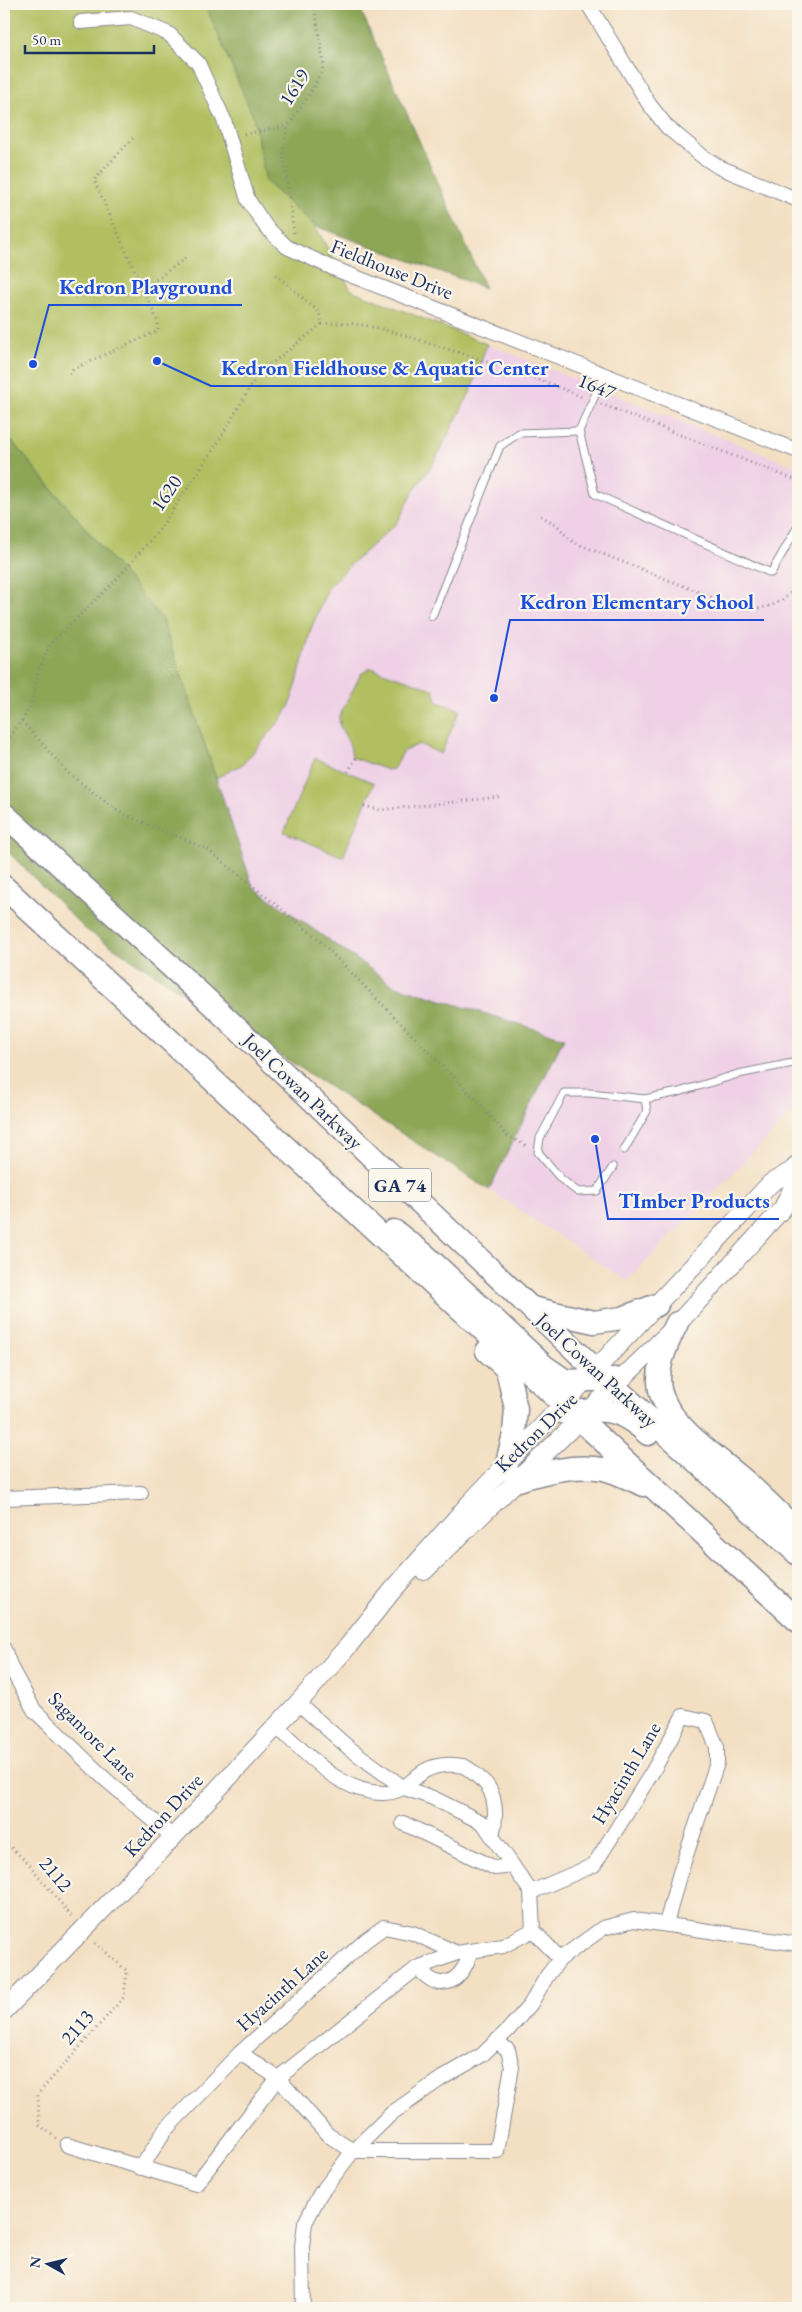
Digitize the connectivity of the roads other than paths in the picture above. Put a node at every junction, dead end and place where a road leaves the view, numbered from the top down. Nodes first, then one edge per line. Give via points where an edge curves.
1 (588, 4) edge
2 (81, 22) dead end
3 (798, 200) edge
4 (604, 375) junction
5 (579, 432) junction
6 (798, 451) edge
7 (798, 526) edge
8 (432, 616) dead end
9 (4, 814) edge
10 (4, 887) edge
11 (798, 1062) edge
12 (645, 1099) junction
13 (624, 1150) dead end
14 (613, 1167) dead end
15 (796, 1167) edge
16 (345, 1204) junction
17 (370, 1228) junction
18 (657, 1305) junction
19 (529, 1307) junction
20 (677, 1323) junction
21 (606, 1379) junction
22 (572, 1412) junction
23 (511, 1474) junction
24 (657, 1490) junction
25 (141, 1493) dead end
26 (4, 1498) edge
27 (798, 1532) edge
28 (798, 1554) edge
29 (798, 1568) edge
30 (798, 1622) edge
31 (4, 1649) edge
32 (298, 1703) junction
33 (275, 1726) junction
34 (404, 1788) junction
35 (403, 1823) dead end
36 (492, 1836) junction
37 (173, 1837) junction
38 (513, 1866) junction
39 (531, 1892) junction
40 (666, 1924) junction
41 (533, 1930) junction
42 (798, 1944) edge
43 (463, 1952) junction
44 (560, 1959) junction
45 (417, 1968) junction
46 (4, 2011) edge
47 (496, 2041) junction
48 (240, 2053) junction
49 (278, 2078) junction
50 (67, 2145) road end
51 (353, 2151) junction
52 (141, 2168) junction
53 (303, 2308) edge

1 - 3 street via 666,127 719,167
2 - 4 street, Fieldhouse Drive via 131,18 170,34 198,63 224,120 248,200 266,227 287,247
4 - 5 lane
4 - 6 street, Fieldhouse Drive
5 - 7 lane via 595,494 771,573
5 - 8 lane via 519,433 500,446
9 - 19 main road, Joel Cowan Parkway / GA 74 via 202,995
10 - 16 main road, GA 74
11 - 12 lane
12 - 13 lane via 647,1111
12 - 14 lane via 564,1093 540,1138 538,1152 561,1179 578,1192 597,1191
15 - 18 street, Kedron Drive via 771,1183
15 - 20 street, Kedron Drive via 793,1187 783,1208
16 - 17 main road, GA 74
16 - 21 main road via 390,1228 425,1255 544,1366 566,1381
17 - 22 main road, GA 74
17 - 23 main road via 398,1269 507,1369 516,1410
18 - 19 main road via 622,1318 594,1322
18 - 21 street, Kedron Drive
19 - 21 main road, Joel Cowan Parkway / GA 74
20 - 21 street, Kedron Drive
20 - 27 main road via 660,1370 662,1398 677,1422
21 - 22 street, Kedron Drive
21 - 22 street, Kedron Drive
21 - 28 main road, Joel Cowan Parkway / GA 74
22 - 23 street, Kedron Drive
22 - 23 street, Kedron Drive
22 - 24 main road, GA 74
22 - 29 main road via 606,1409 632,1420
23 - 24 main road via 576,1467 605,1470
23 - 32 street, Kedron Drive
24 - 30 main road, GA 74
25 - 26 street
31 - 37 street, Sagamore Lane via 34,1710 104,1779
32 - 33 street, Kedron Drive
32 - 34 street via 350,1748
33 - 34 street via 341,1781 384,1793
33 - 37 street, Kedron Drive
34 - 36 street via 433,1798 483,1823
34 - 36 street via 422,1772 440,1765 465,1766 489,1786 496,1824
35 - 38 street via 495,1868
36 - 38 street
37 - 46 street, Kedron Drive
38 - 39 street
39 - 40 street, Hyacinth Lane via 594,1865 654,1771 683,1716 706,1721 717,1748 716,1764
39 - 41 street
40 - 42 street
40 - 44 street via 634,1920 603,1928
41 - 43 street via 503,1946
41 - 44 street
43 - 45 street
43 - 45 street via 463,1970 453,1980 440,1983
43 - 48 street, Hyacinth Lane via 384,1927
44 - 47 street via 530,2005
45 - 49 street
47 - 51 street via 482,2055 392,2113
47 - 51 street via 508,2050 512,2067 497,2151
48 - 49 street, Hyacinth Lane
48 - 52 street, Hyacinth Lane via 165,2130
49 - 51 street, Hyacinth Lane via 328,2135
49 - 52 street via 196,2184
50 - 52 street
51 - 53 street via 320,2194 305,2223

